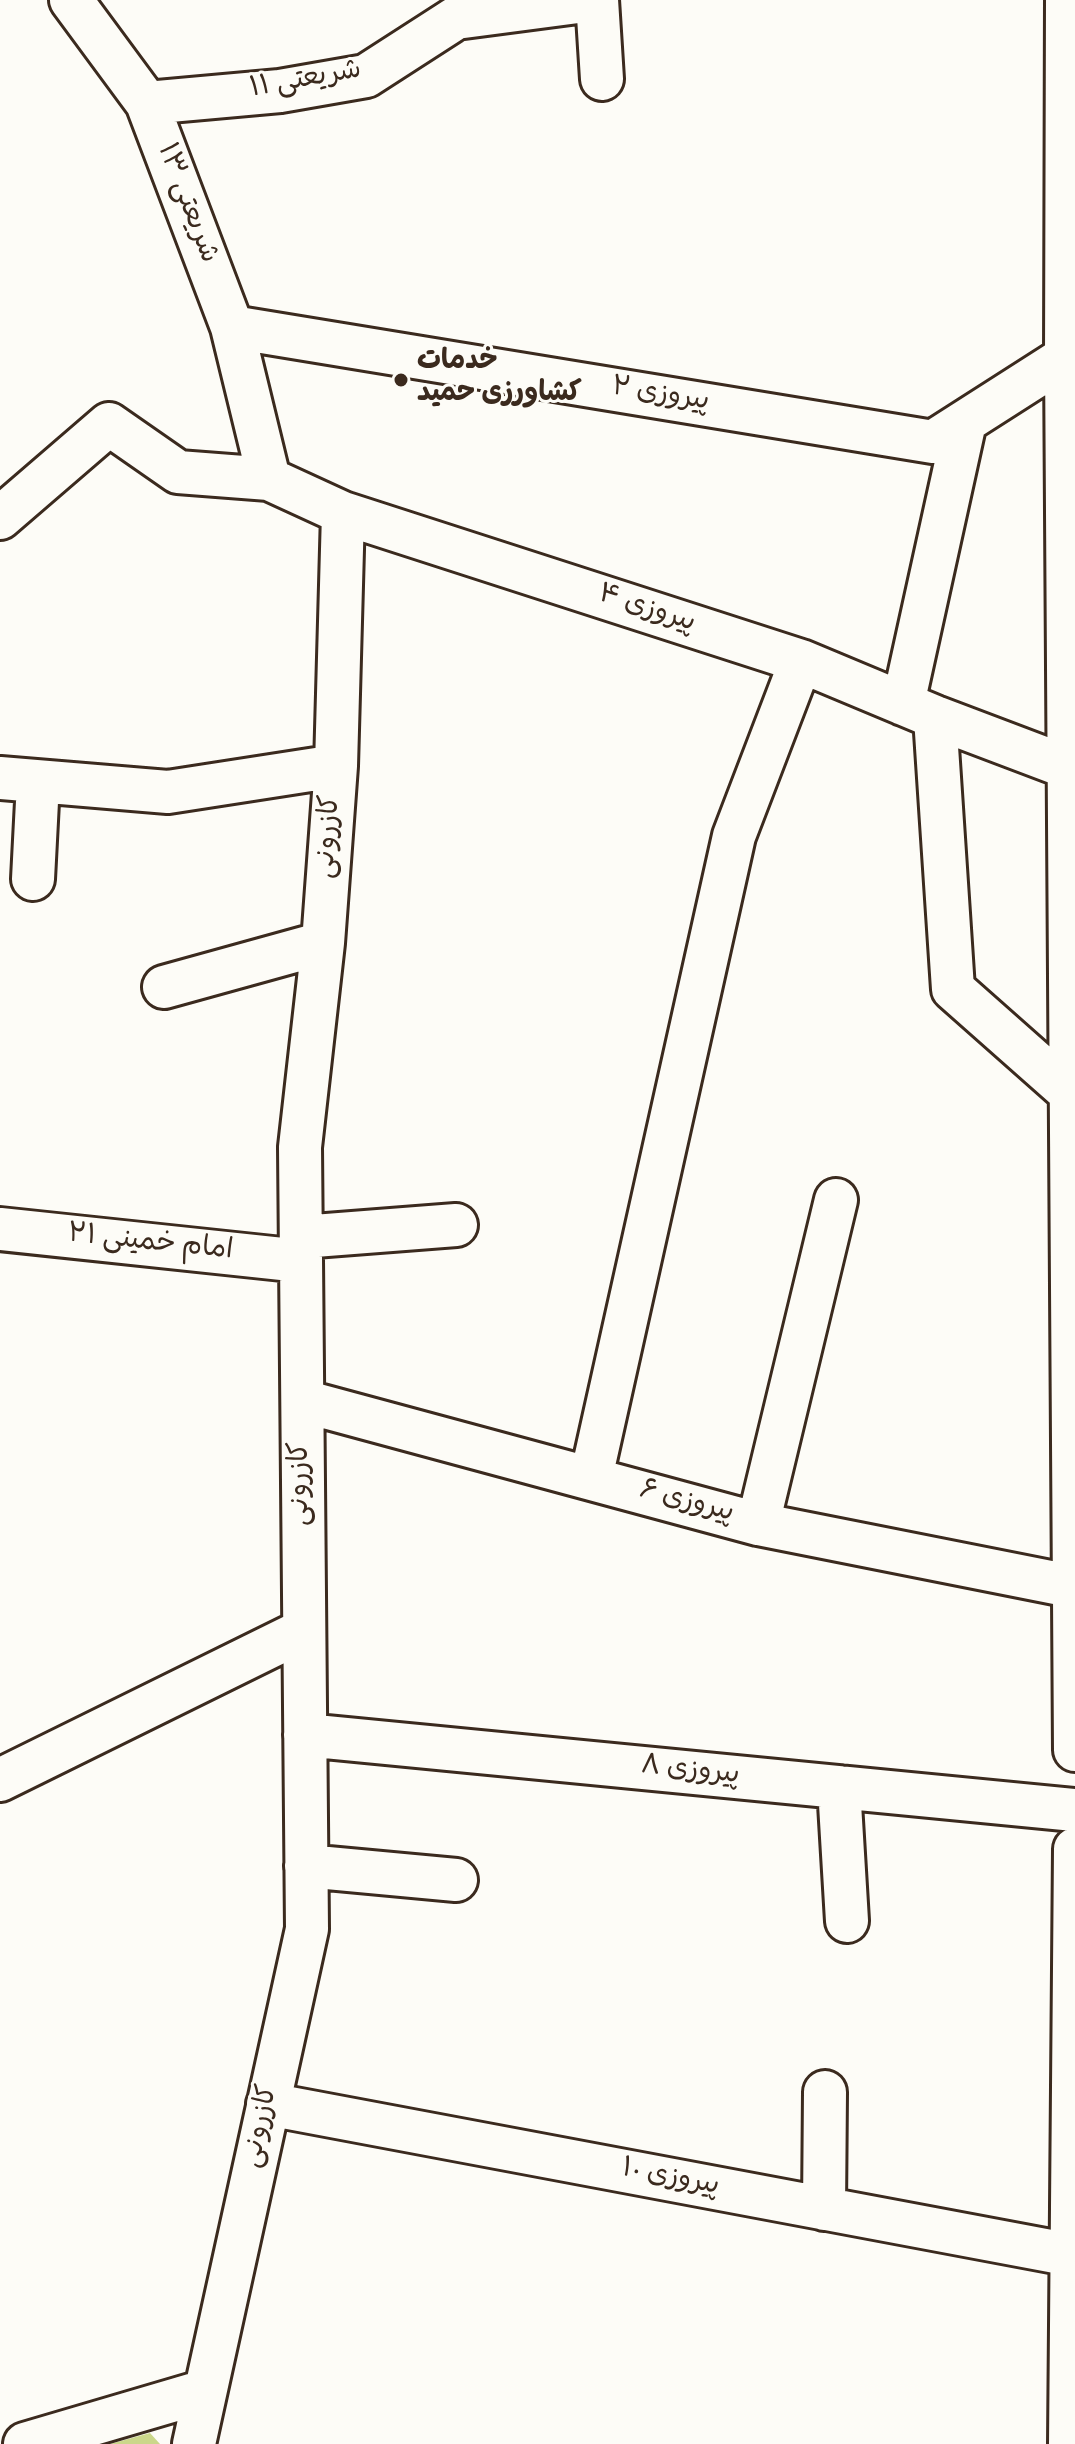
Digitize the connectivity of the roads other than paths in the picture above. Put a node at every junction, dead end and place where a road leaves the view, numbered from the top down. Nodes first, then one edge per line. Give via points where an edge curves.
1 (71, 0) edge
2 (595, 0) edge
3 (1067, 0) edge
4 (602, 79) dead end
5 (147, 103) junction
6 (1071, 266) edge
7 (232, 327) junction
8 (1071, 358) edge
9 (965, 422) junction
10 (269, 479) junction
11 (343, 513) junction
12 (0, 518) edge
13 (801, 661) junction
14 (919, 710) junction
15 (336, 766) junction
16 (1072, 769) edge
17 (19, 780) edge
18 (33, 879) dead end
19 (323, 943) junction
20 (164, 987) dead end
21 (1074, 1097) edge
22 (836, 1200) dead end
23 (1, 1224) edge
24 (456, 1225) dead end
25 (301, 1249) junction
26 (303, 1401) junction
27 (591, 1478) junction
28 (758, 1524) junction
29 (1075, 1587) edge
30 (1075, 1618) edge
31 (304, 1630) junction
32 (305, 1735) junction
33 (1075, 1750) edge
34 (0, 1780) edge
35 (839, 1787) junction
36 (1075, 1810) edge
37 (1075, 1849) edge
38 (306, 1866) junction
39 (456, 1880) dead end
40 (847, 1921) dead end
41 (825, 2092) dead end
42 (268, 2104) junction
43 (1074, 2122) edge
44 (824, 2209) junction
45 (1072, 2255) junction
46 (1073, 2376) edge
47 (205, 2391) junction
48 (202, 2443) edge
49 (25, 2444) edge
50 (1070, 2444) edge

1 - 5 street, شریعتی ۱۳
2 - 4 street
2 - 5 street, شریعتی ۱۱ via 456,18 366,76 280,91
3 - 6 street
5 - 7 street, شریعتی ۱۳
6 - 8 street
7 - 9 street, پیروزی ۲ via 933,442
7 - 10 street, شریعتی ۱۳
8 - 9 street, پیروزی ۲
8 - 16 street
9 - 14 street
10 - 11 street, پیروزی ۴
10 - 12 street via 178,472 109,424
11 - 13 street, پیروزی ۴
11 - 15 street, کازرونی
13 - 14 street, پیروزی ۴
13 - 27 street via 734,836
14 - 16 street, پیروزی ۴
14 - 21 street via 953,989
15 - 17 street via 168,792
15 - 19 street, کازرونی
16 - 21 street
17 - 18 street
19 - 20 street
19 - 25 street, کازرونی via 300,1147
21 - 29 street
22 - 28 street
23 - 25 street, امام خمینی ۲۱
24 - 25 street, امام خمینی ۲۱
25 - 26 street, کازرونی
26 - 27 street, پیروزی ۶
26 - 31 street, کازرونی
27 - 28 street, پیروزی ۶
28 - 29 street, پیروزی ۶
29 - 30 street
30 - 33 street
31 - 32 street, کازرونی
31 - 34 street
32 - 35 street, پیروزی ۸
32 - 38 street, کازرونی
35 - 36 street, پیروزی ۸
35 - 40 street
37 - 43 street
38 - 39 street
38 - 42 street, کازرونی via 307,1929
41 - 44 street
42 - 44 street, پیروزی ۱۰
42 - 47 street, کازرونی
43 - 45 street
44 - 45 street, پیروزی ۱۰
45 - 46 street
46 - 50 street
47 - 48 street, کازرونی
47 - 49 street

